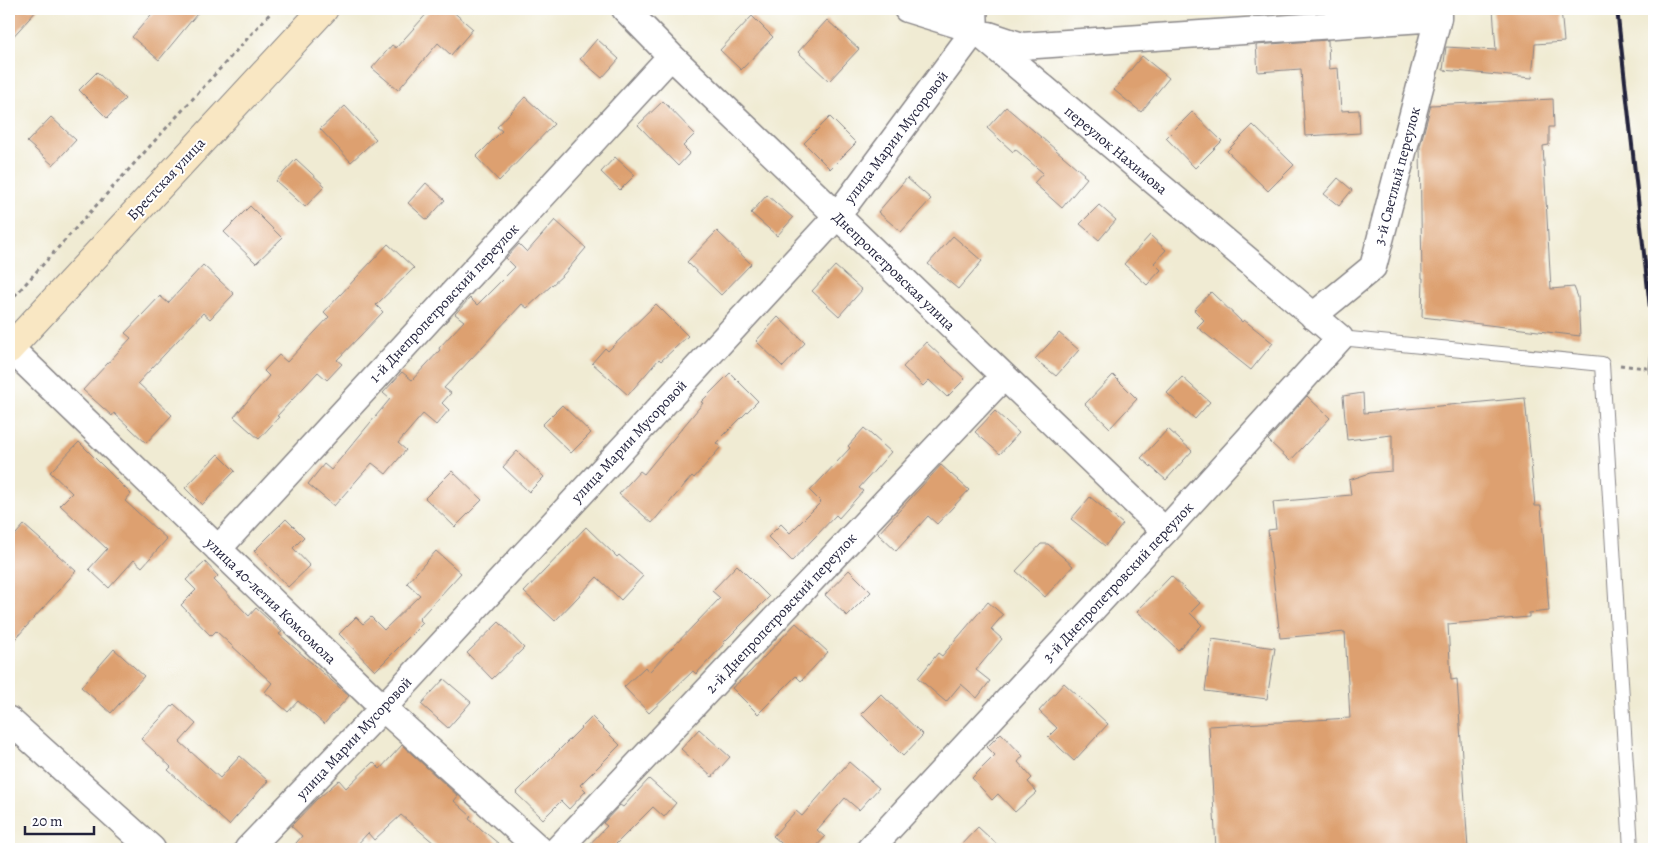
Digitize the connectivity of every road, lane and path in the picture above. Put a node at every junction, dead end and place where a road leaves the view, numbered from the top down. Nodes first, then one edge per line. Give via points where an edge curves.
1 (274, 9) edge
2 (324, 9) edge
3 (625, 9) edge
4 (906, 9) edge
5 (1438, 13) edge
6 (975, 19) edge
7 (671, 56) junction
8 (837, 216) junction
9 (9, 302) edge
10 (1313, 316) junction
11 (1340, 338) junction
12 (9, 348) edge
13 (1602, 364) junction
14 (1654, 369) edge
15 (1004, 376) junction
16 (1165, 530) junction
17 (218, 549) junction
18 (383, 708) junction
19 (9, 720) edge
20 (152, 849) edge
21 (248, 849) edge
22 (539, 849) edge
23 (558, 849) edge
24 (870, 849) edge
25 (1631, 849) edge

1 - 9 path
2 - 12 street, Брестская улица
3 - 7 street, Днепропетровская улица
4 - 6 street, переулок Нахимова
5 - 6 street via 1022,46
5 - 10 street, 3-й Светлый переулок via 1373,268
6 - 8 street, улица Марии Мусоровой
6 - 10 street, переулок Нахимова
7 - 8 street, Днепропетровская улица
7 - 17 street, 1-й Днепропетровский переулок
8 - 15 street, Днепропетровская улица
8 - 18 street, улица Марии Мусоровой
10 - 11 street
11 - 13 lane
11 - 16 street, 3-й Днепропетровский переулок
12 - 17 street, улица 40-летия Комсомола
13 - 14 path
13 - 25 lane
15 - 16 street, Днепропетровская улица
15 - 23 street, 2-й Днепропетровский переулок
16 - 24 street, 3-й Днепропетровский переулок
17 - 18 street, улица 40-летия Комсомола
18 - 21 street, улица Марии Мусоровой
18 - 22 street, улица 40-летия Комсомола
19 - 20 street

